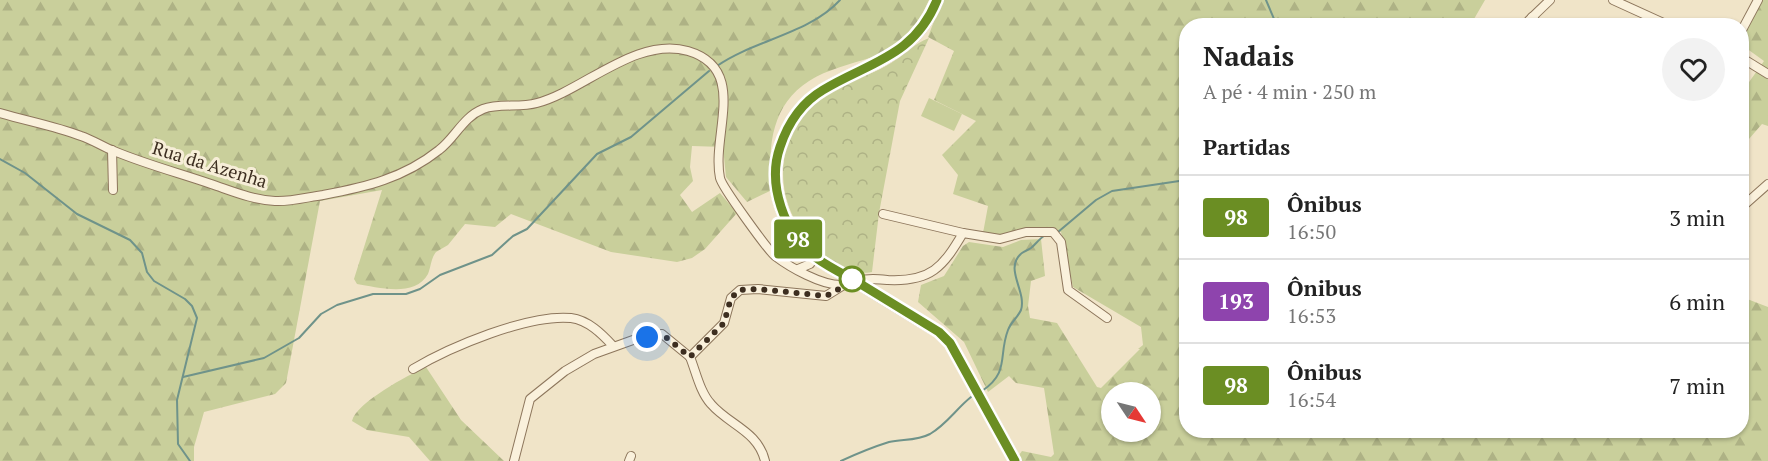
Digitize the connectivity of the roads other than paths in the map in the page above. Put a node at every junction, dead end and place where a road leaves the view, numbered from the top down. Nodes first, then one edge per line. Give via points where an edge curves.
1 (937, 0) edge
2 (1550, 0) edge
3 (1612, 0) edge
4 (1758, 0) edge
5 (1532, 17) edge
6 (1652, 18) edge
7 (1748, 18) edge
8 (1749, 62) edge
9 (1768, 74) edge
10 (0, 113) edge
11 (112, 150) junction
12 (1768, 184) edge
13 (113, 190) dead end
14 (1749, 201) edge
15 (883, 214) dead end
16 (963, 233) junction
17 (815, 257) junction
18 (798, 269) junction
19 (855, 281) junction
20 (842, 286) junction
21 (1107, 318) dead end
22 (613, 346) junction
23 (690, 357) junction
24 (413, 369) dead end
25 (514, 461) edge
26 (765, 461) edge
27 (1015, 461) edge

1 - 17 street via 927,21 900,50 823,90 807,102 784,134 777,155 780,202 791,229
2 - 5 street
3 - 6 street
4 - 7 street
8 - 9 street
10 - 11 street, Rua da Azenha via 82,136
11 - 13 street
11 - 18 street, Rua da Azenha via 250,197 276,201 308,197 354,189 408,172 444,146 464,121 483,109 536,104 630,58 662,49 687,51 707,60 720,75 724,92 719,166 725,190 774,255
12 - 14 street
15 - 16 street
16 - 19 street via 946,262 927,275
16 - 21 street via 1000,239 1026,232 1053,232 1061,242 1068,290
17 - 18 street
17 - 19 street
18 - 20 street, Rua da Azenha
19 - 20 street
19 - 27 street via 939,332 950,343
20 - 23 street via 826,296 740,290 731,298 724,323
22 - 23 street via 662,334
22 - 24 street via 591,326 573,318 554,319 471,341
22 - 25 street via 565,371 530,399
23 - 26 street via 711,405 746,430 759,445

